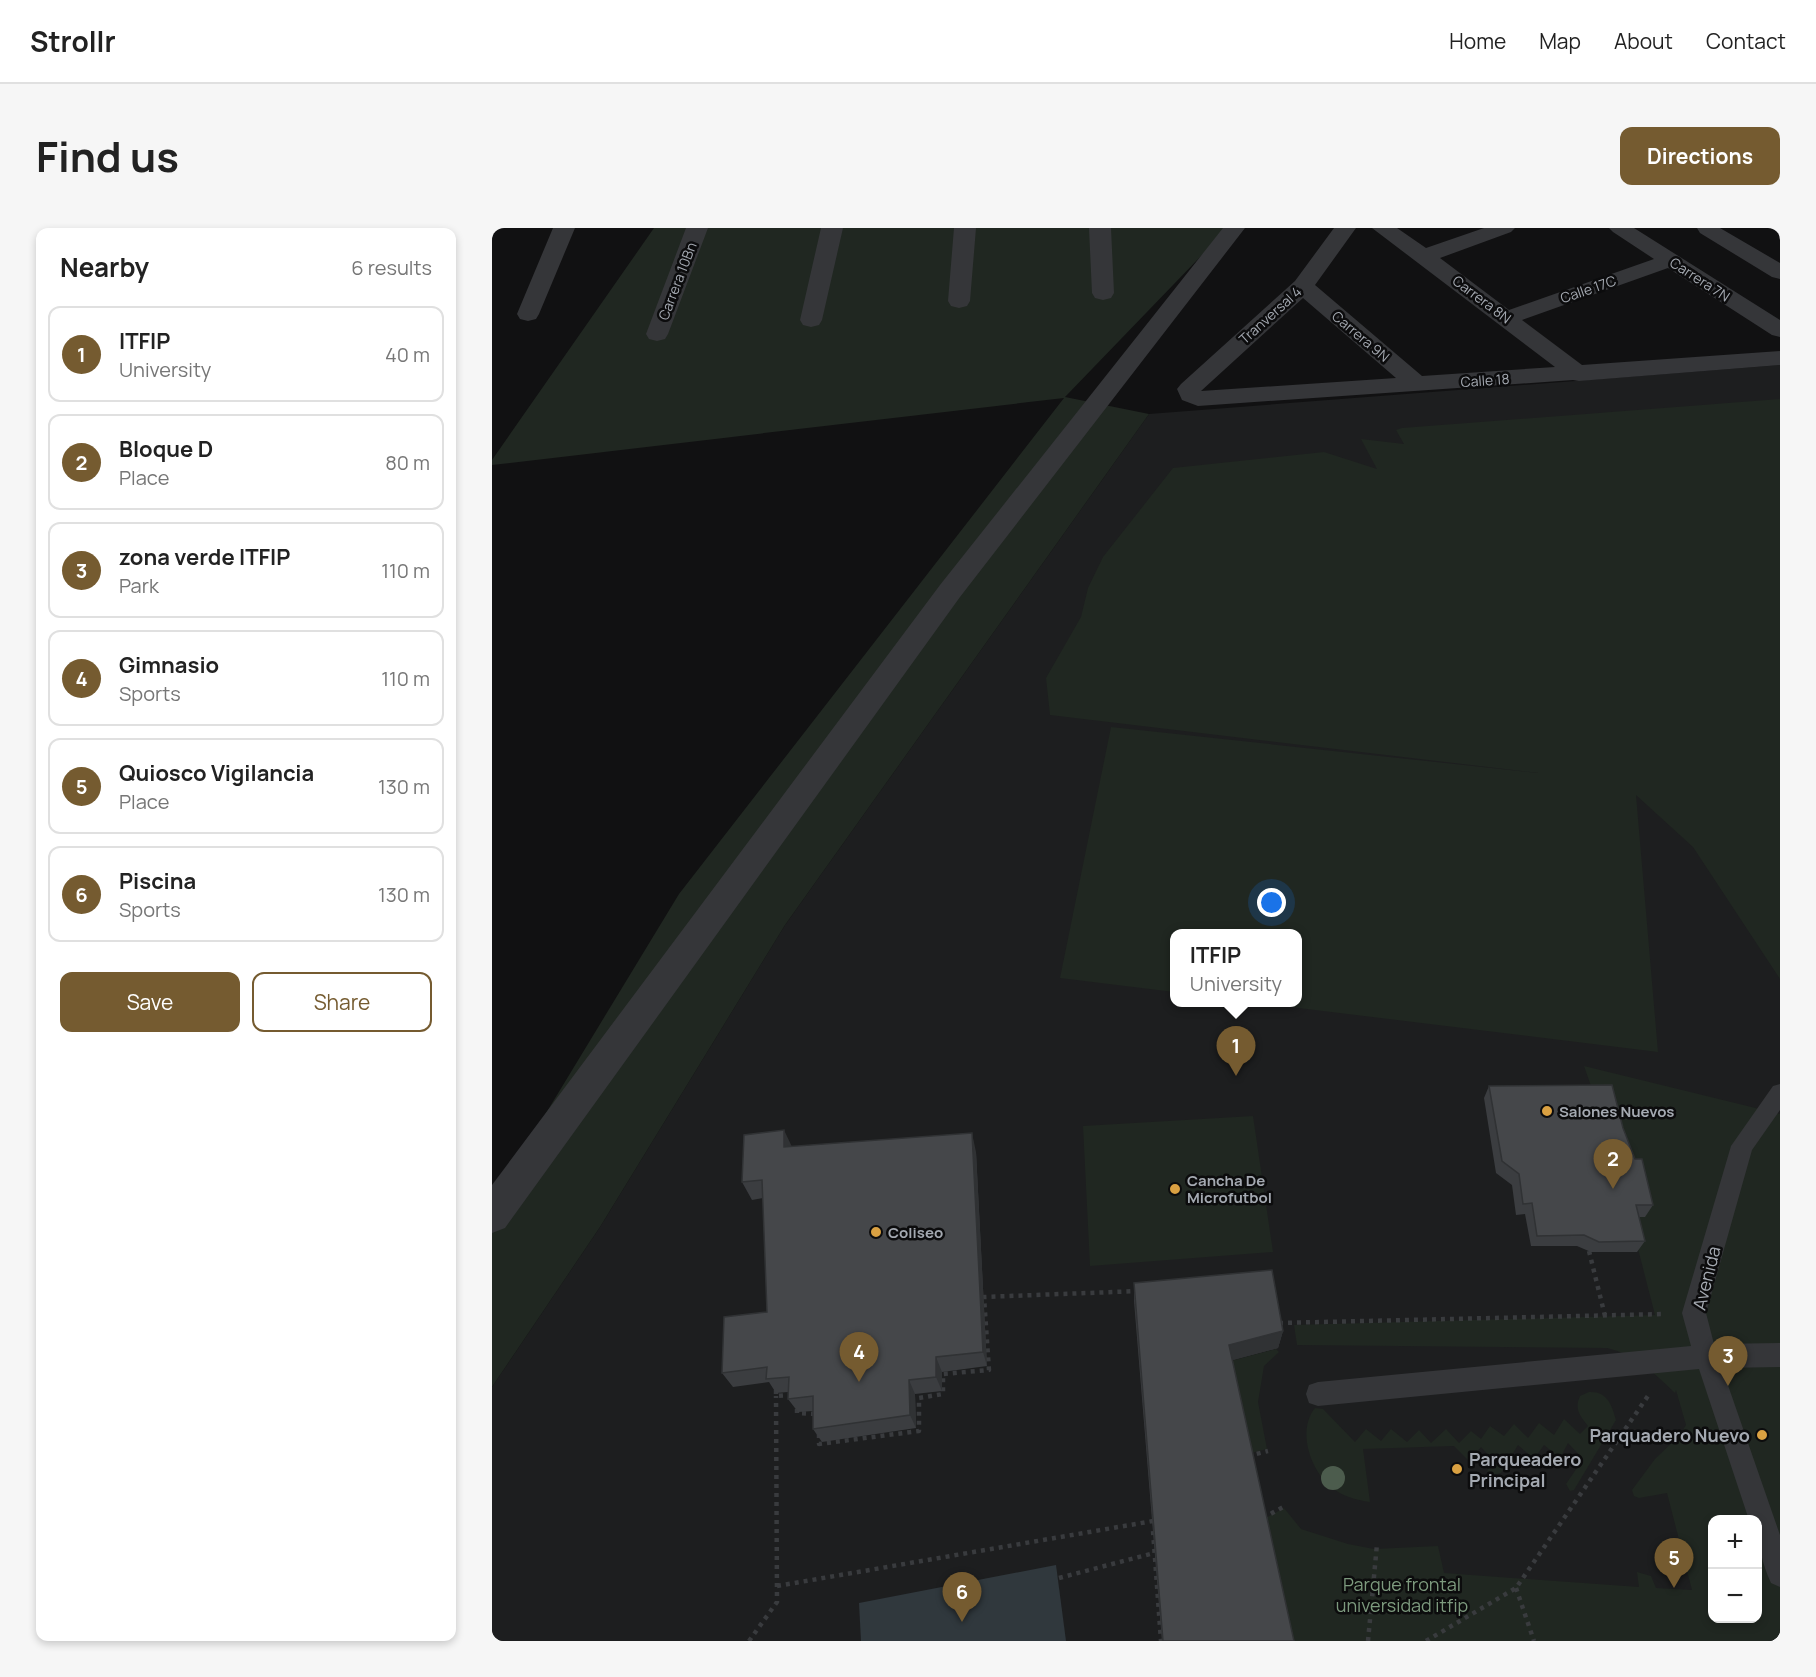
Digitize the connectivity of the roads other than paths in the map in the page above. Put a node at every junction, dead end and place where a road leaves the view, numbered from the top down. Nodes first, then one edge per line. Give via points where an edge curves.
1 (564, 228) edge
2 (697, 228) edge
3 (832, 228) edge
4 (965, 228) edge
5 (1100, 228) edge
6 (1234, 228) edge
7 (1345, 228) edge
8 (1383, 228) edge
9 (1504, 228) edge
10 (1620, 228) edge
11 (1707, 229) edge
12 (1424, 256) junction
13 (1671, 260) junction
14 (1780, 272) edge
15 (1303, 286) junction
16 (1103, 292) dead end
17 (959, 301) dead end
18 (528, 314) dead end
19 (1506, 318) junction
20 (811, 320) dead end
21 (1780, 330) edge
22 (657, 334) dead end
23 (1780, 358) edge
24 (1579, 374) junction
25 (1418, 385) junction
26 (1190, 395) joint
27 (1780, 1093) edge
28 (492, 1215) edge
29 (1780, 1355) edge
30 (1706, 1356) junction
31 (1318, 1394) dead end
32 (1780, 1574) edge

1 - 18 street
2 - 22 street, Carrera 10Bn
3 - 20 street
4 - 17 street
5 - 16 street
6 - 28 street via 950,591
7 - 15 street, Tranversal 4
8 - 12 street, Carrera 8N
9 - 12 street
10 - 13 street, Carrera 7N
11 - 14 street
12 - 19 street, Carrera 8N
13 - 19 street, Calle 17C
13 - 21 street, Carrera 7N
15 - 25 street, Carrera 9N
15 - 26 street, Tranversal 4 via 1189,389
19 - 24 street, Carrera 8N
23 - 24 street, Calle 18
24 - 25 street, Calle 18
25 - 26 street, Calle 18 via 1198,399
27 - 30 lane, Avenida via 1742,1146 1694,1313
29 - 30 lane
30 - 31 lane
30 - 32 lane, Avenida

